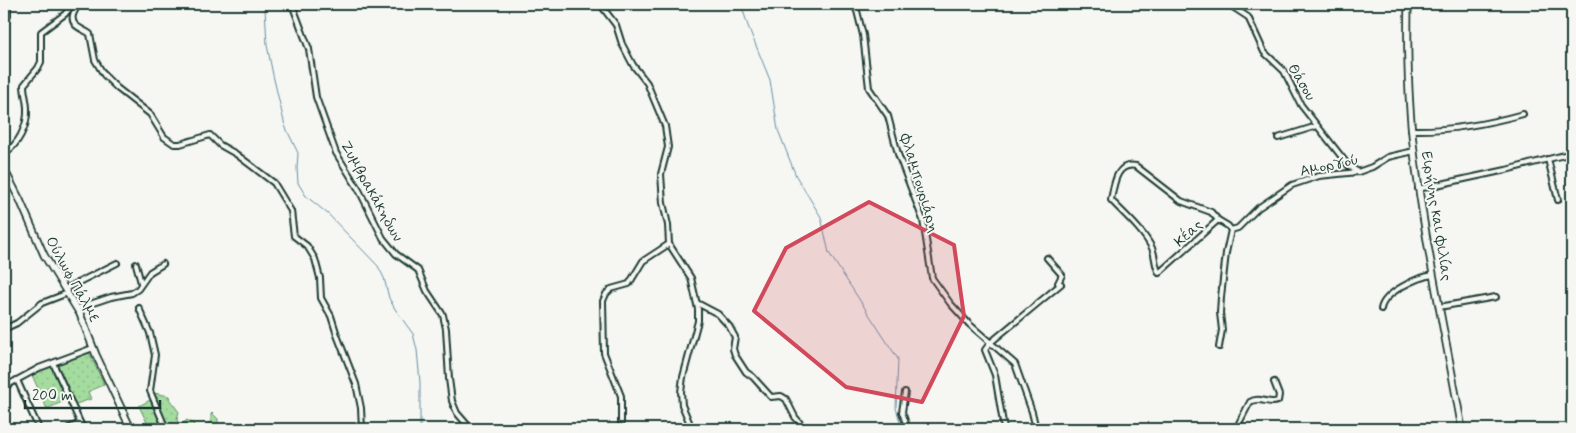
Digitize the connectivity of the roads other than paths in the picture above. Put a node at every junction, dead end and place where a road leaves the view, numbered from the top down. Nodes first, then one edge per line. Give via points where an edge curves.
1 (8, 4) edge
2 (73, 4) edge
3 (78, 4) edge
4 (292, 4) edge
5 (600, 4) edge
6 (853, 4) edge
7 (1228, 4) edge
8 (1408, 4) edge
9 (4, 27) edge
10 (1523, 114) dead end
11 (1318, 126) junction
12 (1412, 130) junction
13 (1278, 138) dead end
14 (1414, 151) junction
15 (1572, 153) edge
16 (4, 154) edge
17 (1548, 159) junction
18 (4, 169) edge
19 (1358, 172) junction
20 (1418, 189) junction
21 (1558, 200) dead end
22 (1218, 220) junction
23 (1231, 230) junction
24 (669, 244) junction
25 (1047, 258) dead end
26 (117, 262) dead end
27 (136, 264) dead end
28 (163, 264) dead end
29 (1433, 275) junction
30 (141, 283) junction
31 (66, 291) junction
32 (1496, 297) dead end
33 (697, 303) junction
34 (1439, 306) junction
35 (78, 308) junction
36 (139, 308) dead end
37 (1381, 309) dead end
38 (4, 330) edge
39 (990, 343) junction
40 (1219, 347) dead end
41 (93, 348) junction
42 (53, 363) junction
43 (17, 380) junction
44 (1274, 382) dead end
45 (4, 387) edge
46 (905, 392) dead end
47 (80, 422) junction
48 (39, 429) edge
49 (67, 429) edge
50 (83, 429) edge
51 (131, 429) edge
52 (166, 429) edge
53 (362, 429) edge
54 (471, 429) edge
55 (620, 429) edge
56 (692, 429) edge
57 (805, 429) edge
58 (908, 429) edge
59 (1004, 429) edge
60 (1036, 429) edge
61 (1238, 429) edge
62 (1462, 429) edge

1 - 9 street
2 - 16 street via 41,32 41,62 24,85 28,110 26,123
3 - 53 street via 73,20 77,27 90,34 92,51 100,69 113,85 150,114 164,137 178,144 210,135 275,186 291,211 294,236 305,244 315,259 321,298 356,384 362,408
4 - 54 street, Ζυμβρακάκηδων via 309,49 316,97 336,153 383,238 396,254 418,270 443,315 451,397 456,411
5 - 24 street via 616,24 622,44 647,83 665,126 668,147 661,174
6 - 39 street, Φλαμπουριάρη via 863,35 869,88 888,116 898,154 923,220 932,278 950,303
7 - 11 street, Θάσου via 1248,18 1264,52 1284,71 1301,105
8 - 12 street, Ειρήνης και Φιλίας
10 - 12 street via 1460,127
11 - 13 street
11 - 19 street, Θάσου via 1348,166
12 - 14 street, Ειρήνης και Φιλίας
14 - 19 street, Αμοργού via 1388,157
14 - 20 street, Ειρήνης και Φιλίας
15 - 17 street
17 - 20 street
17 - 21 street
18 - 31 street, Ούλωφ Πάλμε via 41,249
19 - 23 street, Αμοργού via 1320,176 1292,185 1258,208 1238,228
20 - 29 street, Ειρήνης και Φιλίας
22 - 22 street, Κέας via 1211,212 1181,201 1136,166 1123,167 1118,172 1111,200 1151,247 1154,264 1160,273
22 - 23 street, Κέας
23 - 40 street via 1222,289
24 - 33 street via 691,278
24 - 55 street via 643,261 629,284 610,289 604,297 604,353 621,396
25 - 39 street via 1062,275 1058,283 1061,284
26 - 31 street
27 - 30 street
28 - 30 street
29 - 34 street, Ειρήνης και Φιλίας
29 - 37 street via 1404,285 1382,304
30 - 35 street via 132,293
31 - 35 street, Ούλωφ Πάλμε
31 - 38 street via 39,305
32 - 34 street
33 - 56 street via 698,321 681,392 682,405
33 - 57 street via 718,314 729,326 735,337 733,349 746,372 771,398 781,396 786,399
34 - 62 street, Ειρήνης και Φιλίας
35 - 41 street, Ούλωφ Πάλμε
36 - 52 street via 155,351 150,391
39 - 59 street via 985,350 995,375
39 - 60 street, Φλαμπουριάρη via 1016,366
41 - 42 street
41 - 51 street, Ούλωφ Πάλμε
42 - 43 street
42 - 47 street
43 - 45 street
43 - 48 street
44 - 61 street via 1278,401 1272,403 1259,399 1250,402
46 - 58 street via 902,412
47 - 49 street
47 - 50 street

